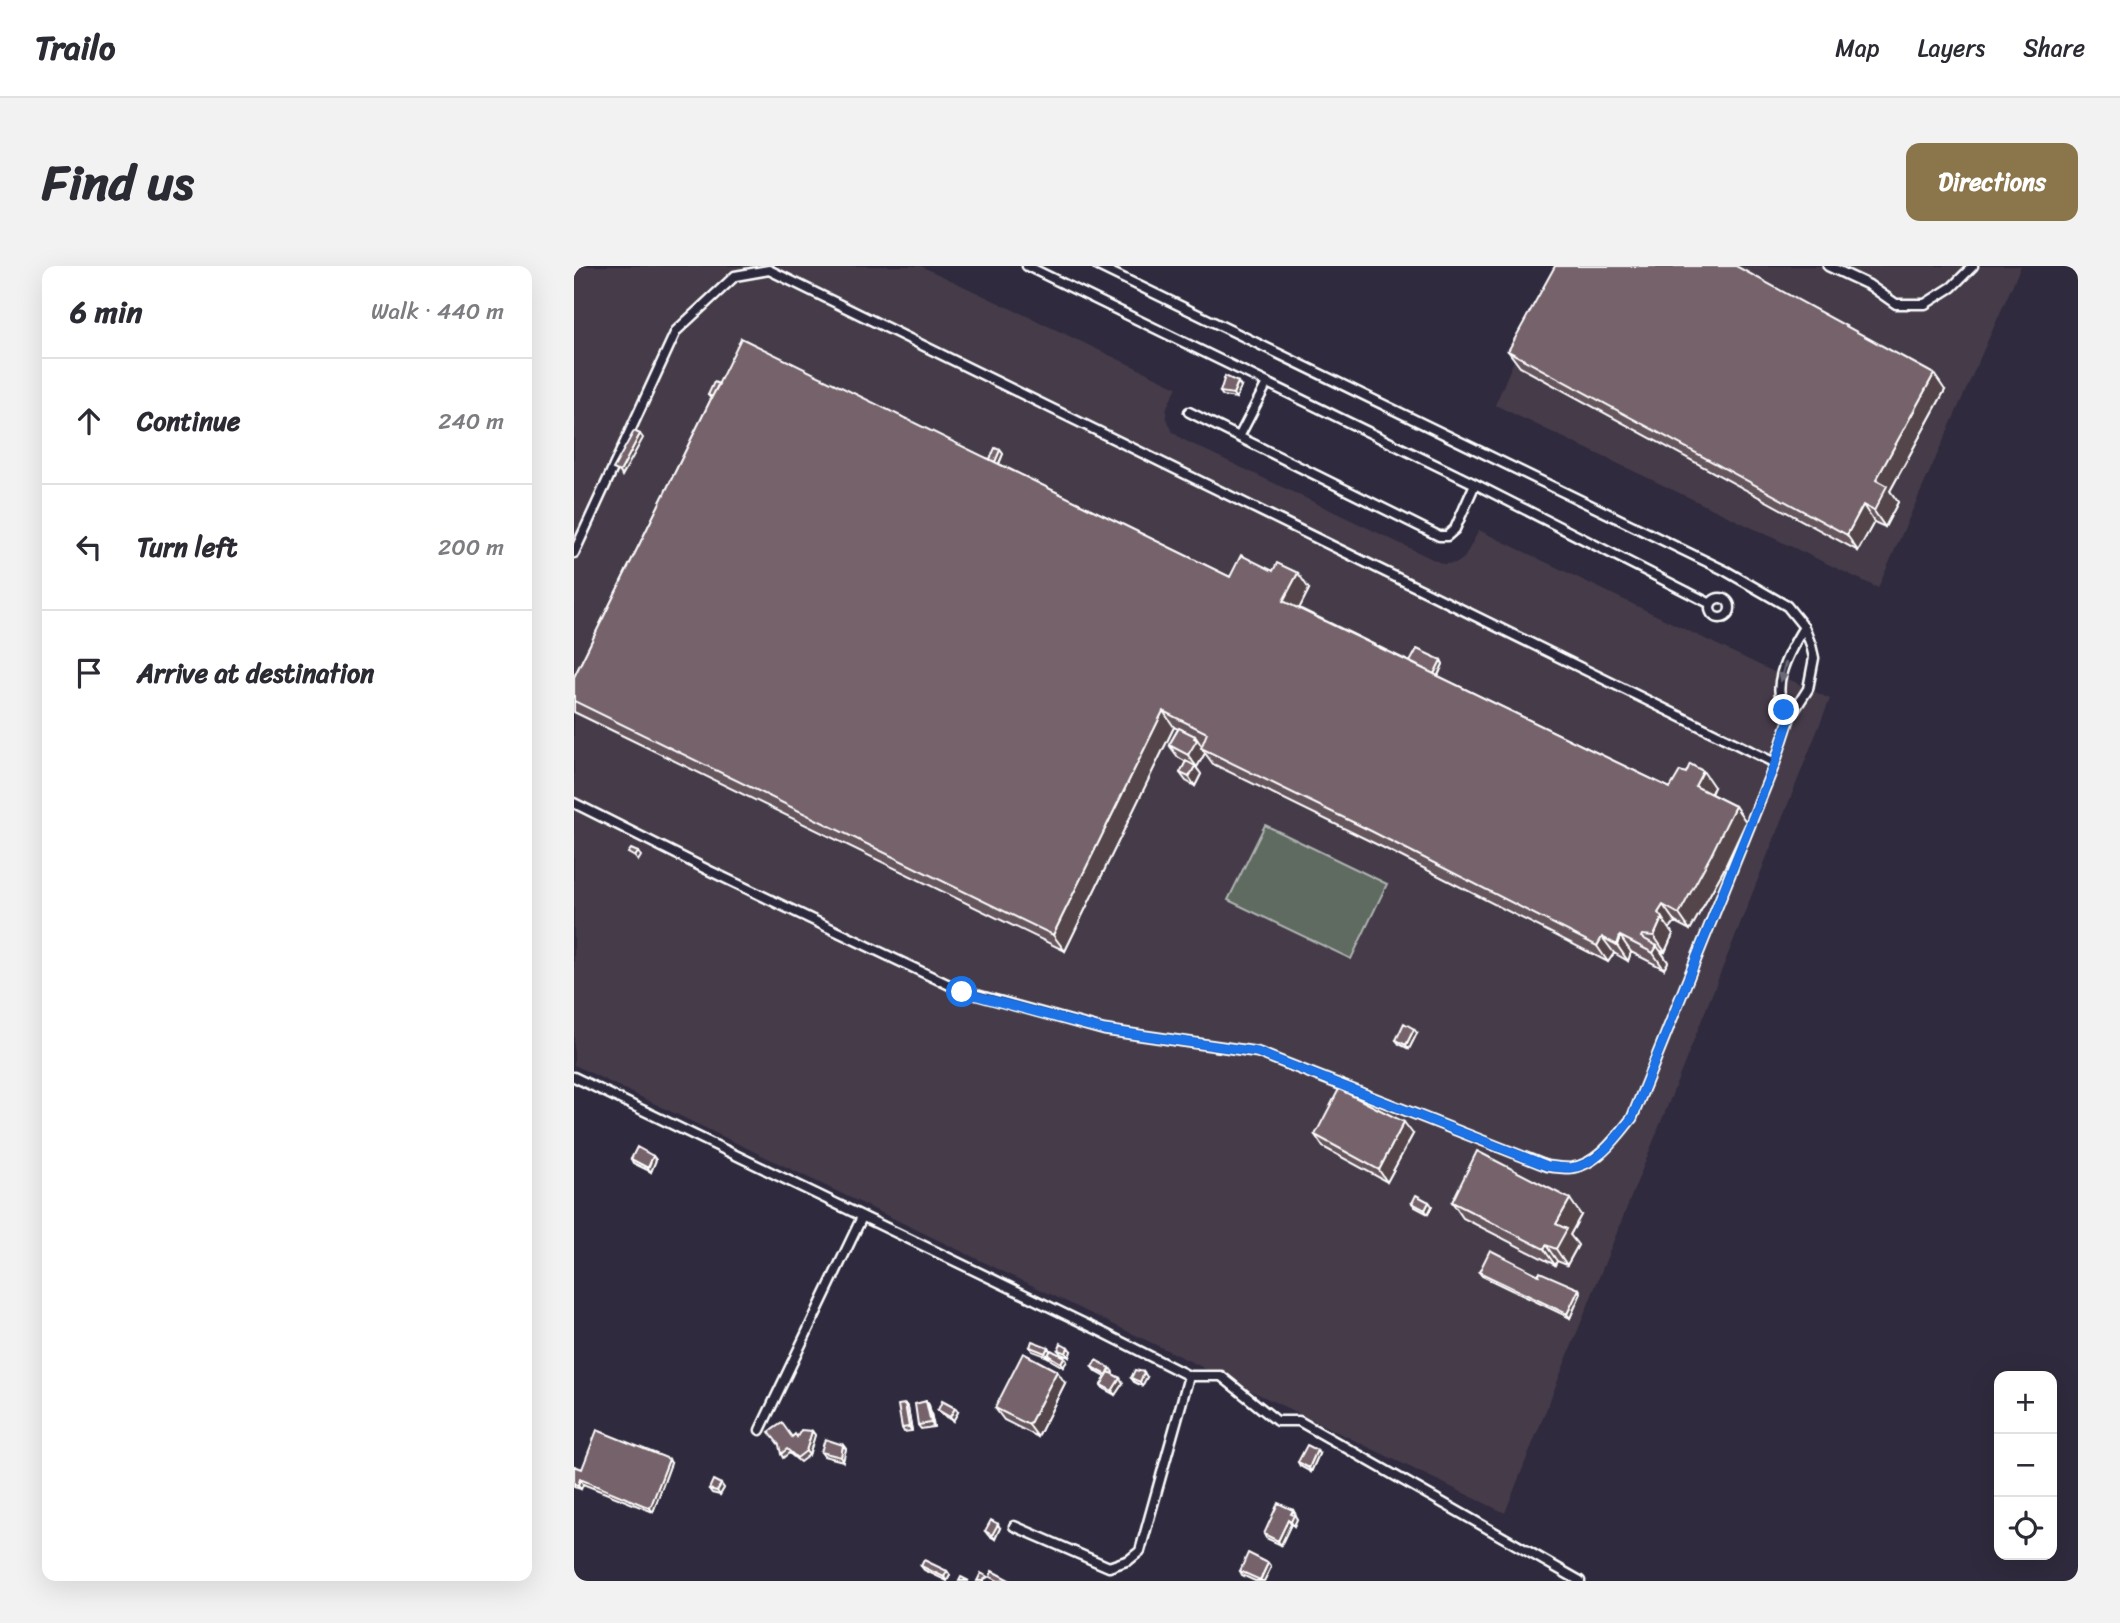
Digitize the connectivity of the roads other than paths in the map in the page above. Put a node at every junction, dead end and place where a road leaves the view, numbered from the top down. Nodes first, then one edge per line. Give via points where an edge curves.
1 (1027, 266) edge
2 (1098, 266) edge
3 (1828, 266) edge
4 (1973, 266) edge
5 (1267, 383) junction
6 (1189, 412) dead end
7 (1239, 437) junction
8 (1475, 484) junction
9 (574, 554) edge
10 (1709, 603) dead end
11 (1804, 628) junction
12 (1790, 717) junction
13 (1775, 763) junction
14 (574, 803) edge
15 (574, 1077) edge
16 (862, 1217) junction
17 (1189, 1376) junction
18 (760, 1430) dead end
19 (1014, 1526) dead end
20 (1580, 1581) edge

1 - 5 lane
2 - 11 lane via 1726,571 1787,606
3 - 4 lane via 1896,303 1925,304
5 - 7 lane
5 - 8 lane
6 - 7 lane
7 - 8 lane via 1439,536 1455,529
8 - 10 lane
9 - 13 lane via 676,331 735,276 769,270
11 - 12 lane via 1814,658 1812,676
11 -> 12 lane via 1791,648 1779,691 1779,702
12 - 13 lane
13 - 14 lane via 1632,1118 1611,1144 1573,1168 1547,1166 1257,1052 1104,1030 962,992
15 - 16 lane
16 - 17 lane
16 - 18 lane
17 - 19 lane via 1140,1551 1109,1567
17 - 20 lane via 1222,1377 1277,1421 1299,1421

